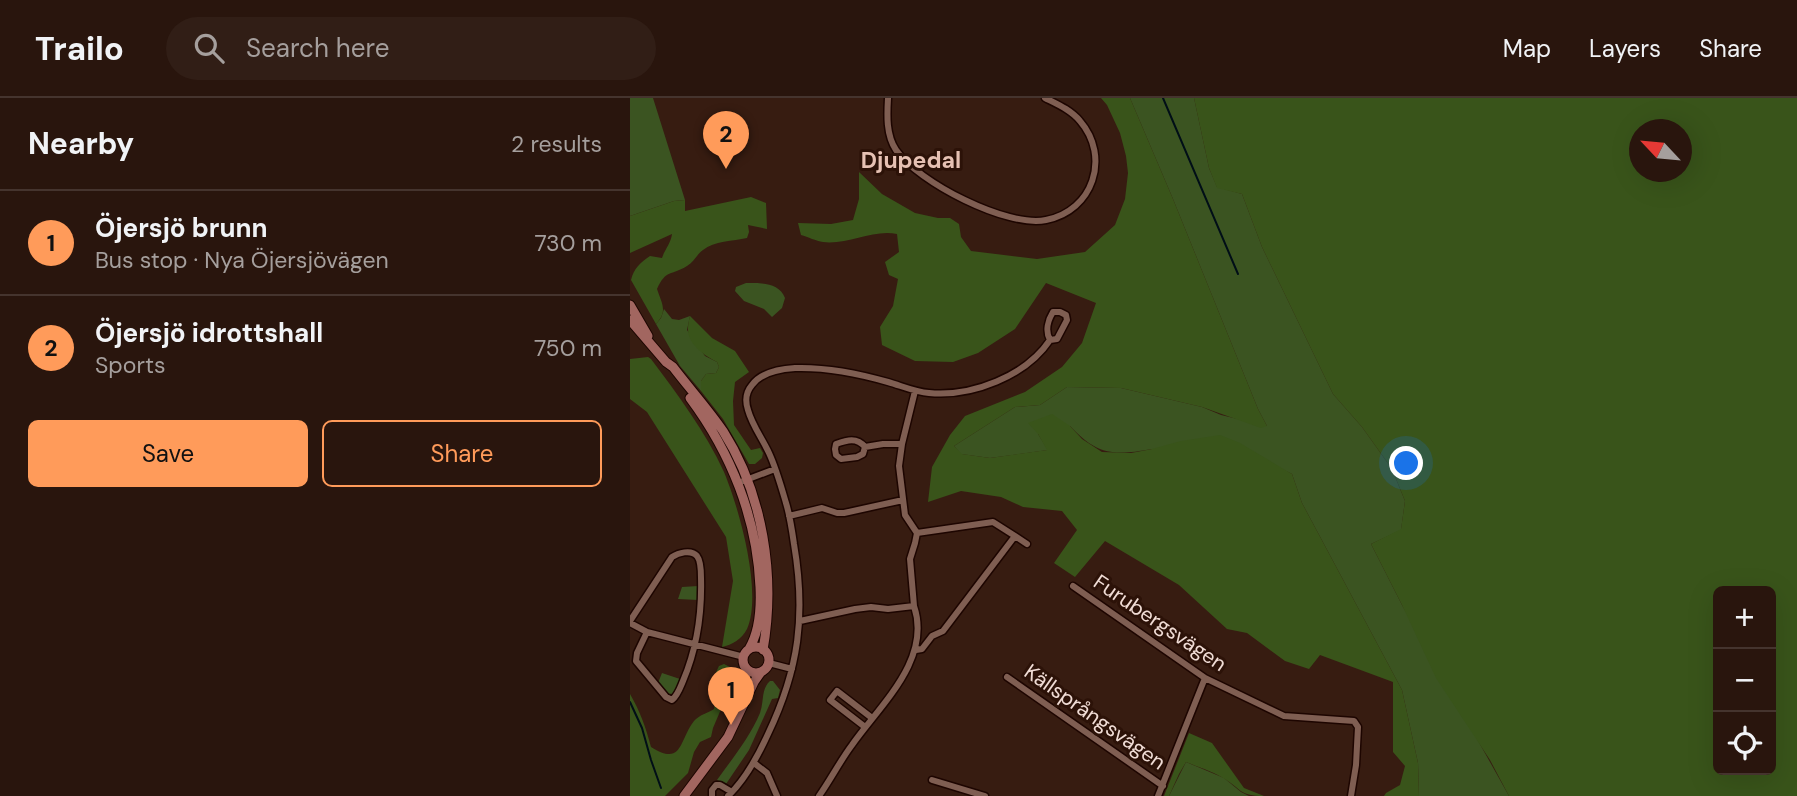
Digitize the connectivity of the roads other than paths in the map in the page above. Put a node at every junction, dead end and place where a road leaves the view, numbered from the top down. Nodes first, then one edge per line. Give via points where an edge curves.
1 (888, 98) edge
2 (1045, 98) edge
3 (630, 305) edge
4 (630, 320) edge
5 (1050, 340) junction
6 (652, 344) junction
7 (915, 391) junction
8 (902, 444) junction
9 (865, 447) junction
10 (775, 469) junction
11 (743, 482) junction
12 (903, 500) junction
13 (789, 516) junction
14 (917, 533) junction
15 (1015, 536) junction
16 (1027, 544) dead end
17 (1073, 586) dead end
18 (914, 606) junction
19 (800, 621) junction
20 (630, 622) edge
21 (647, 632) junction
22 (696, 645) junction
23 (764, 650) junction
24 (916, 650) junction
25 (747, 653) junction
26 (769, 663) junction
27 (747, 669) junction
28 (792, 670) junction
29 (761, 672) junction
30 (1007, 677) dead end
31 (1205, 678) junction
32 (872, 718) junction
33 (865, 727) junction
34 (723, 741) junction
35 (754, 763) junction
36 (932, 780) dead end
37 (1163, 786) junction
38 (730, 794) edge
39 (684, 796) edge
40 (712, 796) edge
41 (777, 796) edge
42 (819, 796) edge
43 (985, 796) edge
44 (1158, 796) edge
45 (1351, 796) edge

1 - 2 street via 890,134 896,149 912,166 968,202 998,214 1037,221 1078,204 1089,188 1096,162 1094,143 1079,119
3 - 6 street
4 - 6 street
5 - 5 street via 1051,314 1060,312 1067,320 1057,339
5 - 7 street via 1038,355 1005,378 961,392
6 - 11 street
7 - 8 street
7 - 10 street via 814,367 765,375 751,385 746,401
8 - 9 street
8 - 12 street
9 - 9 street via 856,440 838,443 836,455 841,459 857,457
10 - 11 street
10 - 13 street
11 - 23 street via 756,503 766,560
11 - 25 street via 760,581 760,616
12 - 13 street via 844,513 821,508
12 - 14 street via 905,515
13 - 19 street via 799,573
14 - 15 street via 993,522
14 - 18 street via 910,559
15 - 16 street
15 - 24 street via 943,631
17 - 31 street, Furubergsvägen
18 - 19 street via 865,607
18 - 24 street via 919,634
19 - 28 street
20 - 21 street
20 - 22 street via 672,557 694,554 699,558 702,594
21 - 22 street
21 - 22 street via 635,661 671,700
22 - 25 street
23 - 25 street via 756,647
23 - 26 street
24 - 32 street via 904,675
25 - 27 street
26 - 28 street
26 - 29 street
27 - 29 street
27 - 34 street via 742,697
28 - 35 street
29 - 34 street
30 - 37 street, Källsprångsvägen
31 - 37 street
31 - 45 street, Furubergsvägen via 1284,716 1354,721 1358,727
32 - 33 street
32 - 33 street via 838,691 830,700
33 - 42 street
34 - 39 street
35 - 38 street
35 - 41 street via 767,773
36 - 43 street
37 - 44 street
38 - 40 street via 716,785

